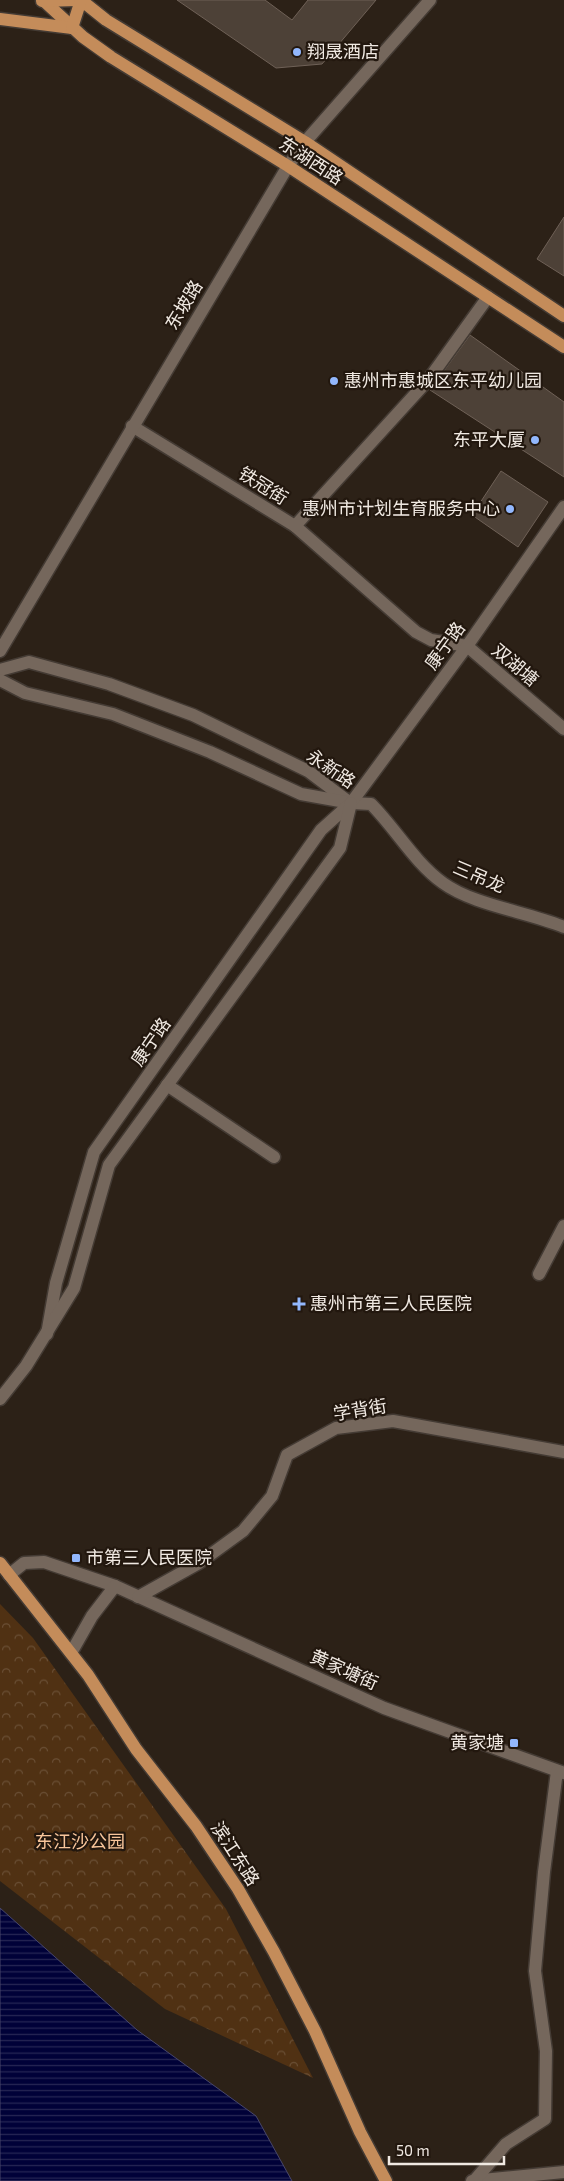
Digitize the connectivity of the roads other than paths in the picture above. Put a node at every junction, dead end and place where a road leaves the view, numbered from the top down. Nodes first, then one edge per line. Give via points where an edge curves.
1 (41, 0) edge
2 (77, 0) edge
3 (81, 0) edge
4 (425, 2) edge
5 (0, 19) edge
6 (72, 28) junction
7 (305, 142) junction
8 (288, 166) junction
9 (488, 297) junction
10 (564, 316) edge
11 (564, 347) edge
12 (132, 426) junction
13 (564, 507) edge
14 (295, 526) junction
15 (466, 646) junction
16 (0, 651) edge
17 (0, 670) edge
18 (0, 680) edge
19 (564, 729) edge
20 (350, 803) junction
21 (564, 927) edge
22 (167, 1085) junction
23 (274, 1157) dead end
24 (564, 1226) edge
25 (539, 1274) dead end
26 (46, 1334) junction
27 (0, 1399) edge
28 (564, 1452) edge
29 (0, 1563) edge
30 (5, 1574) edge
31 (115, 1586) junction
32 (138, 1596) junction
33 (71, 1653) junction
34 (561, 1772) edge
35 (564, 2172) edge
36 (386, 2181) edge
37 (473, 2181) edge

1 - 2 main road
1 - 6 main road, 东湖西路
3 - 6 main road
3 - 7 main road, 东湖西路 via 111,23
4 - 7 street, 东坡路
5 - 6 main road
6 - 8 main road, 东湖西路 via 111,57
7 - 8 street, 东坡路
7 - 10 main road, 东湖西路
8 - 9 main road, 东湖西路
8 - 12 street, 东坡路
9 - 11 main road, 东湖西路
9 - 14 street via 430,379
12 - 14 street, 铁冠街
12 - 16 street, 东坡路
13 - 15 street, 康宁路
14 - 15 street, 铁冠街 via 416,632 431,640
15 - 19 street, 双湖塘
15 - 20 street, 康宁路
17 - 20 street, 永新路 via 29,662 109,684 194,714 308,771
18 - 20 street, 永新路 via 25,692 113,714 210,752 301,794
20 - 21 street, 三吊龙 via 371,804 420,862 444,884 476,899
20 - 22 street, 康宁路 via 340,848
20 - 26 street, 康宁路 via 321,830 94,1152 56,1283
22 - 23 street
22 - 26 street, 康宁路 via 109,1166 74,1288
24 - 25 street
26 - 27 street, 康宁路
28 - 32 street, 学背街 via 393,1421 336,1428 287,1455 272,1496 243,1531 199,1563
29 - 30 main road, 滨江东路
30 - 31 street, 黄家塘街 via 24,1563 44,1562
30 - 33 main road, 滨江东路
31 - 32 street, 黄家塘街
31 - 33 street via 92,1616
32 - 34 street, 黄家塘街 via 384,1708
33 - 36 main road, 滨江东路 via 238,1889 315,2031 360,2132
34 - 37 street via 544,1872 535,1971 546,2051 545,2119 506,2144
35 - 37 street

